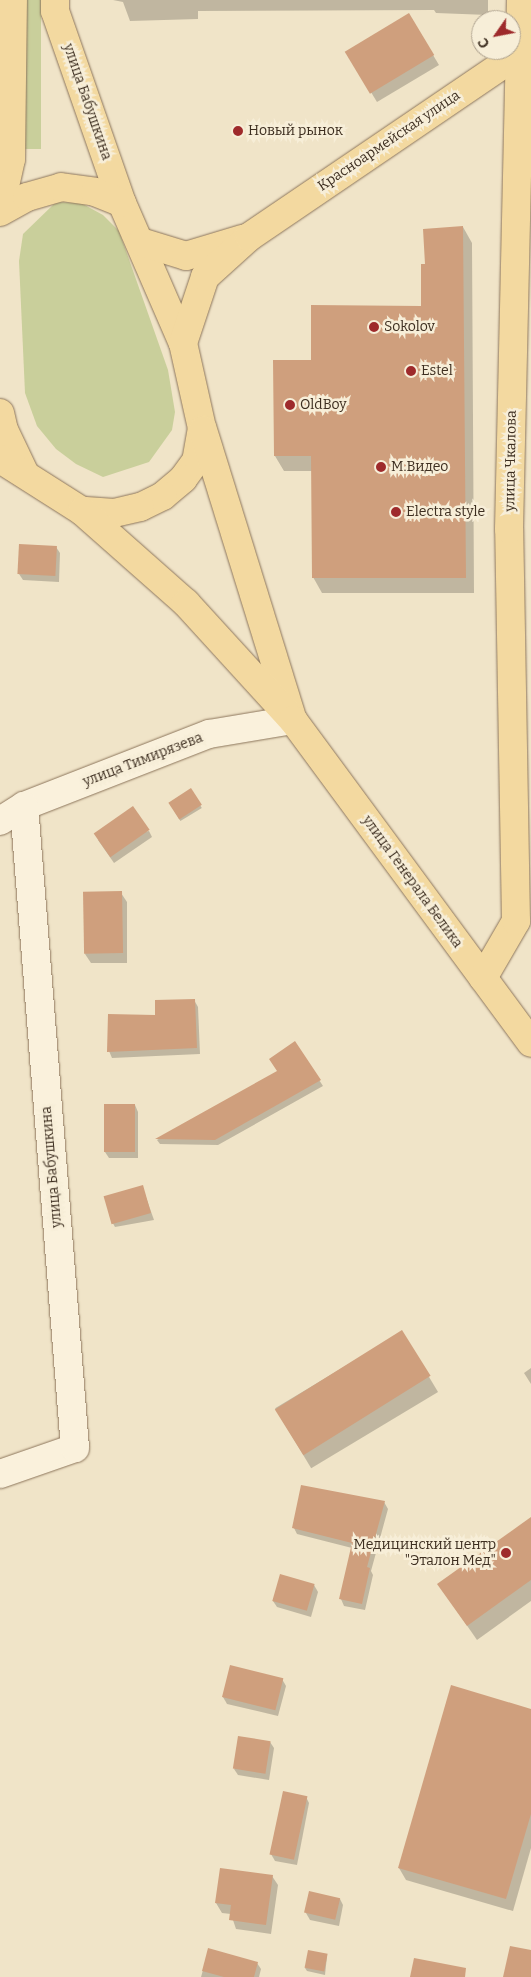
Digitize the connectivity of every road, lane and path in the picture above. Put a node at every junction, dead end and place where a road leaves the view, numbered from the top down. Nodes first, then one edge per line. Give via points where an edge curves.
1 (13, 0) edge
2 (55, 0) edge
3 (521, 0) edge
4 (526, 52) edge
5 (6, 67) edge
6 (122, 203) junction
7 (0, 210) edge
8 (249, 237) junction
9 (141, 242) junction
10 (182, 343) junction
11 (0, 413) edge
12 (202, 428) junction
13 (0, 459) edge
14 (24, 472) junction
15 (82, 511) junction
16 (293, 720) junction
17 (24, 806) junction
18 (0, 821) edge
19 (483, 978) junction
20 (531, 1043) edge
21 (0, 1474) edge

1 - 5 main road
2 - 6 main road, улица Бабушкина via 55,11
3 - 4 main road, улица Чкалова
4 - 8 main road, Красноармейская улица
4 - 19 main road, улица Чкалова via 509,529 516,921
5 - 7 main road via 11,159
6 - 7 main road via 95,192 61,187 27,197
6 - 9 main road, улица Бабушкина
8 - 9 main road via 186,256
8 - 10 main road via 205,277
9 - 10 main road, улица Бабушкина
10 - 12 main road, улица Бабушкина
11 - 14 main road via 4,430
12 - 15 main road via 196,461 183,479 163,496 140,507 114,513
12 - 16 main road, улица Бабушкина
13 - 14 main road
14 - 15 main road
15 - 16 main road via 186,603
16 - 17 street, улица Тимирязева via 209,734
16 - 19 main road, улица Генерала Белика
17 - 18 street, улица Тимирязева
17 - 21 street, улица Бабушкина via 75,1448
19 - 20 main road, улица Генерала Белика

